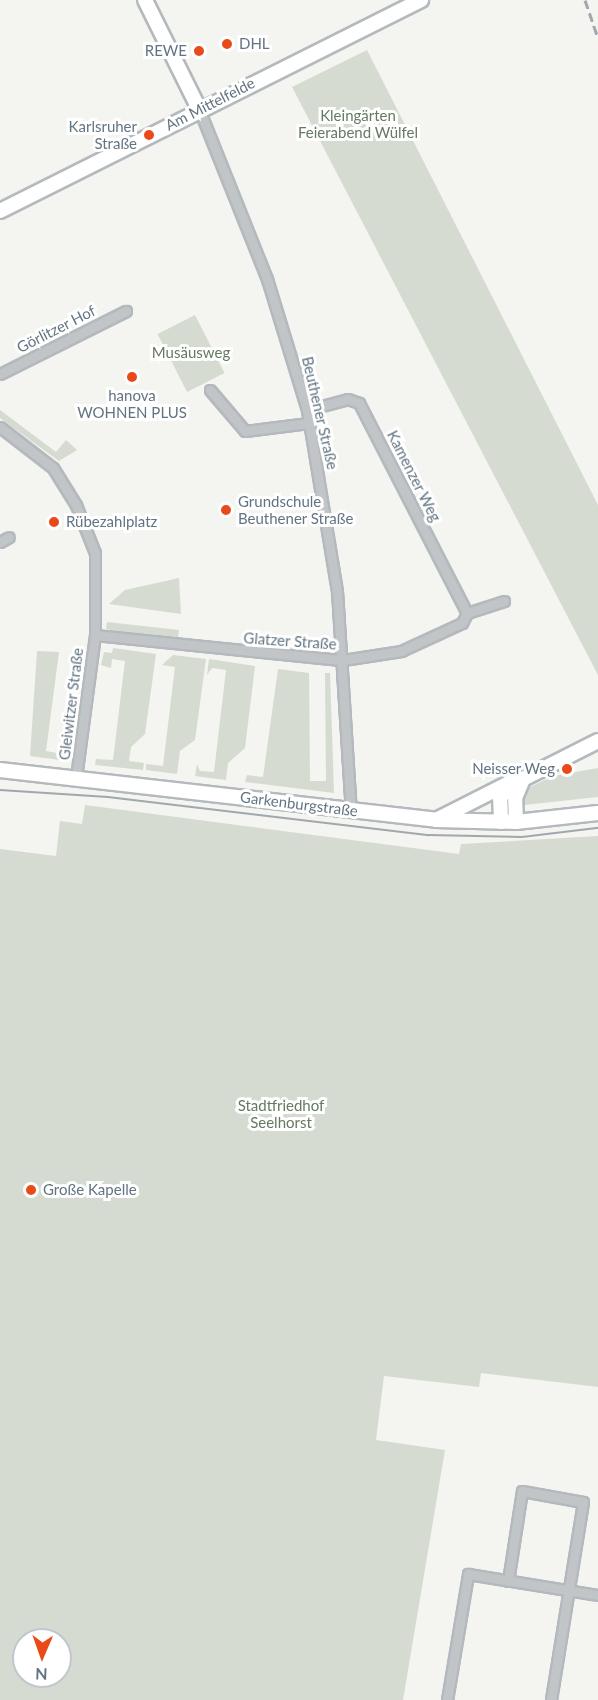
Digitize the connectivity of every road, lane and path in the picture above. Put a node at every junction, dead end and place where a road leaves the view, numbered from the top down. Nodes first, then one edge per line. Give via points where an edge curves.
1 (145, 0) edge
2 (421, 0) edge
3 (199, 109) junction
4 (0, 211) edge
5 (126, 311) dead end
6 (0, 374) edge
7 (210, 390) dead end
8 (307, 410) junction
9 (309, 423) junction
10 (0, 427) edge
11 (9, 537) dead end
12 (0, 542) edge
13 (504, 601) dead end
14 (467, 613) junction
15 (95, 635) junction
16 (342, 660) junction
17 (598, 741) edge
18 (0, 770) edge
19 (76, 777) junction
20 (523, 778) junction
21 (351, 811) junction
22 (598, 813) edge
23 (436, 820) junction
24 (501, 822) junction
25 (516, 822) junction
26 (508, 1581) junction
27 (569, 1590) junction
28 (598, 1595) edge
29 (447, 1700) edge
30 (551, 1700) edge

1 - 3 street
2 - 3 street, Am Mittelfelde
3 - 4 street, Am Mittelfelde
3 - 8 street, Beuthener Straße via 267,279
5 - 6 street, Görlitzer Hof
7 - 9 street via 245,431
8 - 9 street, Beuthener Straße
8 - 14 street, Kamenzer Weg via 348,399 359,403
9 - 16 street, Beuthener Straße via 329,530
10 - 15 street via 53,468 89,532 98,576
11 - 12 street
13 - 14 street, Glatzer Straße
14 - 16 street, Glatzer Straße via 462,623 401,651
15 - 16 street, Glatzer Straße
15 - 19 street, Gleiwitzer Straße
16 - 21 street, Beuthener Straße
17 - 20 street
18 - 19 street, Garkenburgstraße
19 - 21 street, Garkenburgstraße
20 - 23 street via 503,783
20 - 24 street via 502,792
20 - 25 street via 515,798
21 - 23 street, Garkenburgstraße
22 - 25 street, Garkenburgstraße
23 - 24 street, Garkenburgstraße
24 - 25 street, Garkenburgstraße
26 - 27 street
26 - 27 street via 522,1491 583,1502
26 - 29 street via 468,1574
27 - 28 street
27 - 30 street

